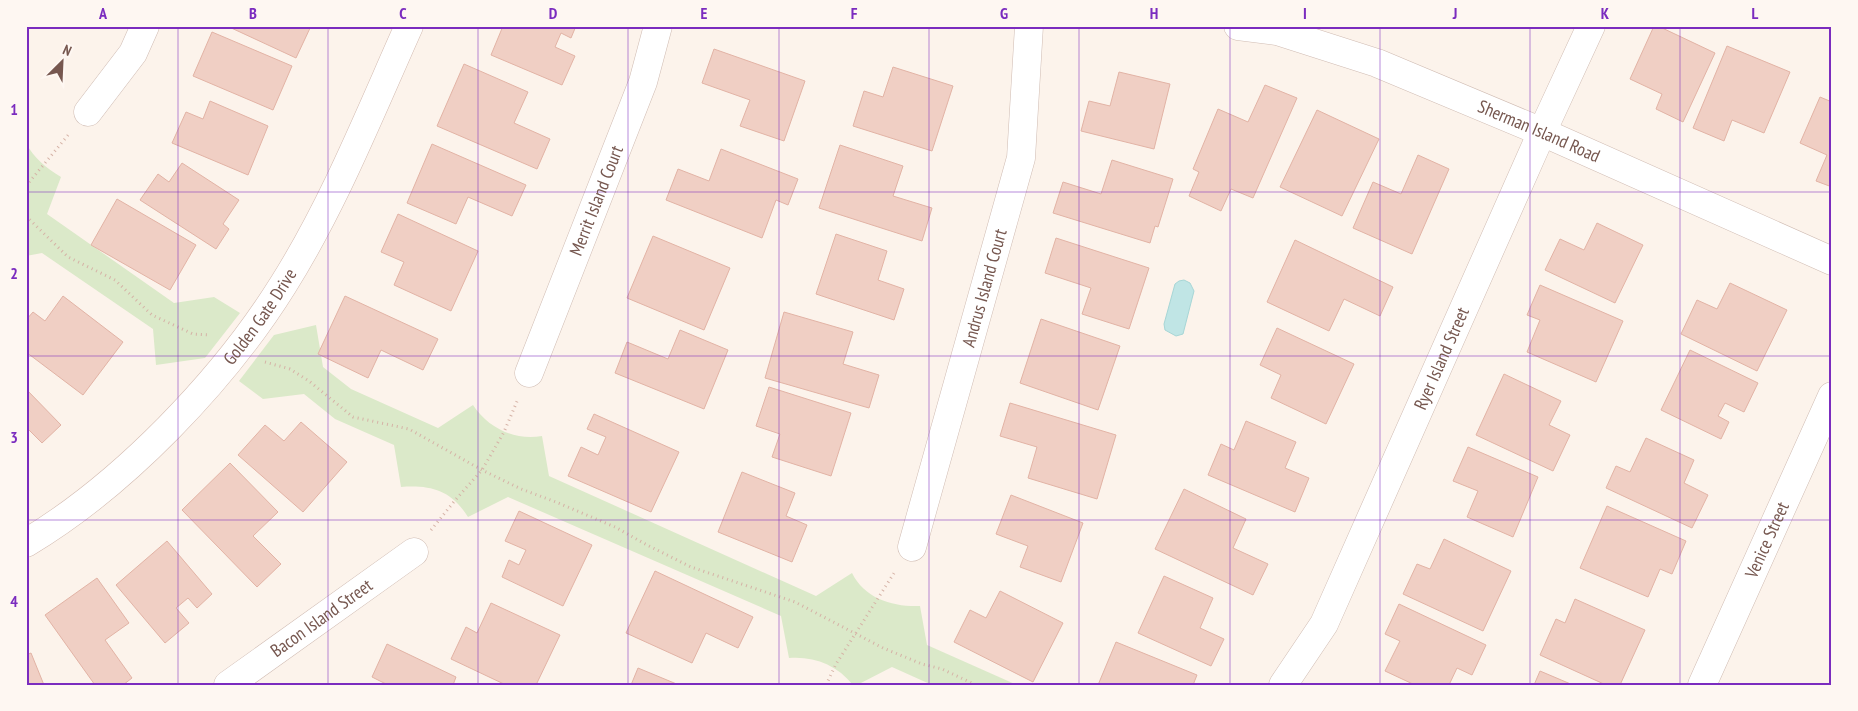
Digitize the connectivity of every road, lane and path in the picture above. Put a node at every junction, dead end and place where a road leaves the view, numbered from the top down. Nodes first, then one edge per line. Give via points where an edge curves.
1 (145, 26) edge
2 (409, 26) edge
3 (658, 26) edge
4 (1029, 26) edge
5 (1238, 26) edge
6 (1591, 26) edge
7 (88, 112) joint
8 (1542, 132) junction
9 (26, 186) edge
10 (26, 216) edge
11 (1832, 261) edge
12 (212, 335) dead end
13 (264, 362) dead end
14 (528, 373) joint
15 (1832, 396) edge
16 (482, 470) junction
17 (26, 544) edge
18 (912, 546) joint
19 (414, 552) joint
20 (855, 633) junction
21 (234, 683) edge
22 (826, 685) edge
23 (976, 685) edge
24 (1283, 685) edge
25 (1702, 685) edge

1 - 7 street via 133,53
2 - 17 street, Golden Gate Drive via 316,228 283,286 238,349 189,407 141,455 90,499
3 - 14 street, Merrit Island Court via 643,82
4 - 18 street, Andrus Island Court via 1021,158
5 - 8 street, Sherman Island Road via 1277,30 1377,63
6 - 8 street, Ryer Island Street
7 - 9 path
8 - 11 street, Sherman Island Road
8 - 24 street, Ryer Island Street via 1324,624
10 - 12 path via 68,257 115,280 152,315 193,334
13 - 16 path via 290,369 353,417 409,429
14 - 16 path via 504,432
15 - 25 street, Venice Street
16 - 19 path
16 - 20 path via 615,527 691,567 795,602
18 - 20 path
19 - 21 street, Bacon Island Street
20 - 22 path
20 - 23 path

